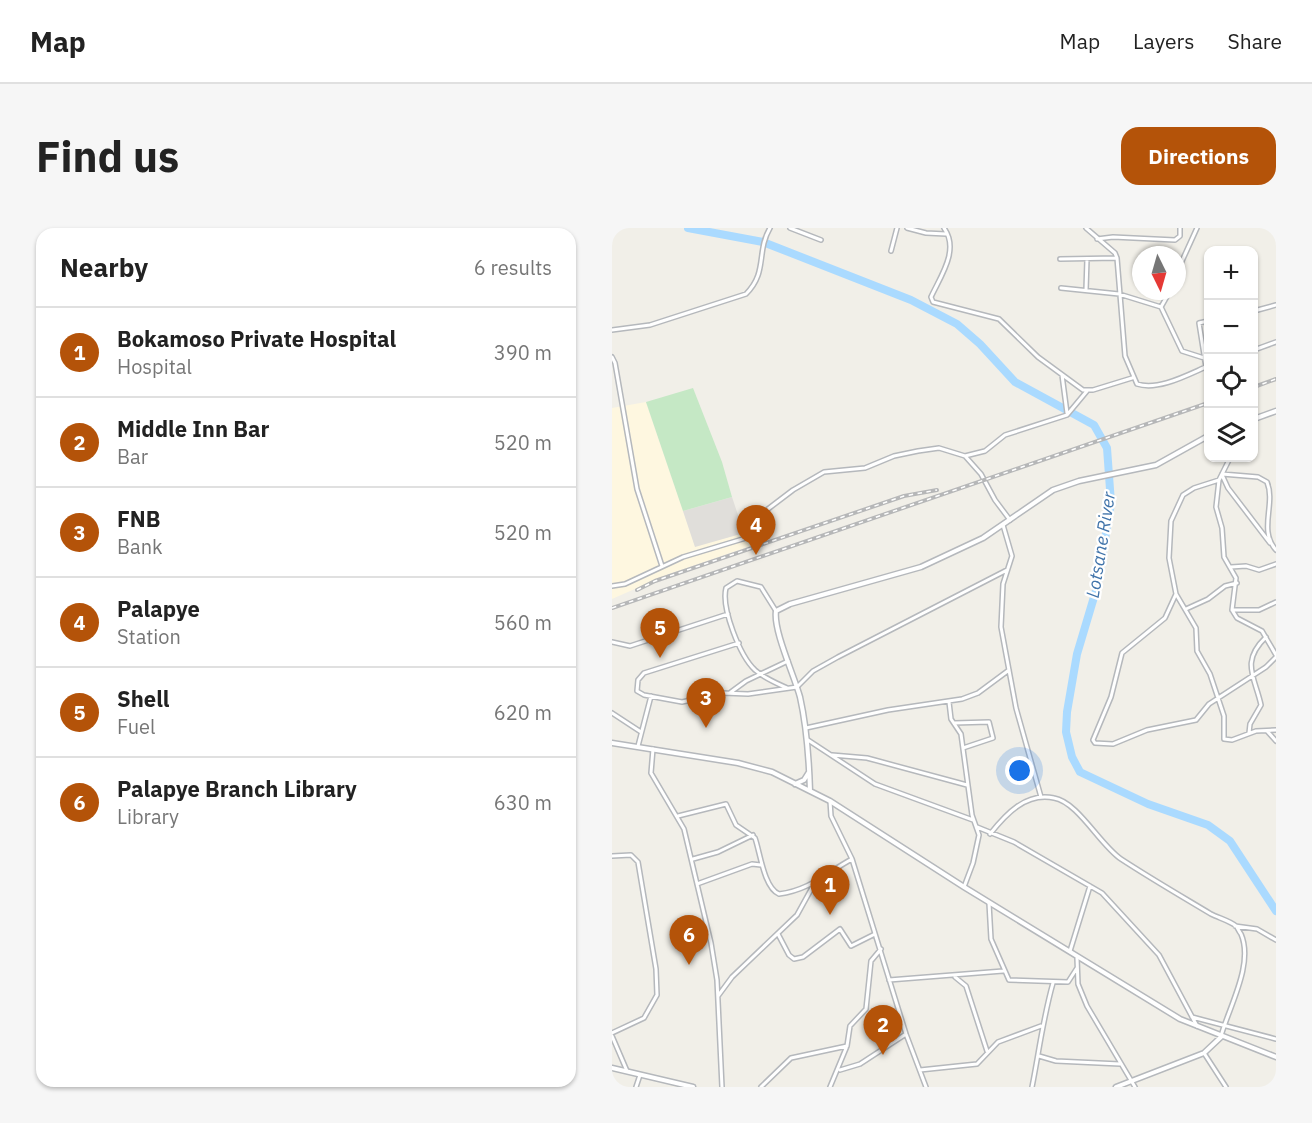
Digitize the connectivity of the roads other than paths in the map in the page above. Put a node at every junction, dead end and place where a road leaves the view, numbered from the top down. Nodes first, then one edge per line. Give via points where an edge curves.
1 (770, 228) edge
2 (790, 228) edge
3 (897, 228) edge
4 (907, 228) edge
5 (944, 228) edge
6 (1086, 228) edge
7 (1092, 228) edge
8 (1180, 228) edge
9 (1197, 228) edge
10 (1092, 233) junction
11 (949, 235) junction
12 (1097, 239) junction
13 (821, 240) dead end
14 (891, 251) dead end
15 (1186, 252) edge
16 (1117, 258) junction
17 (1060, 259) dead end
18 (1087, 259) junction
19 (1061, 288) dead end
20 (1086, 290) junction
21 (1119, 294) junction
22 (1165, 300) edge
23 (1276, 305) edge
24 (1161, 307) junction
25 (1258, 310) edge
26 (1204, 322) edge
27 (612, 330) edge
28 (1276, 342) edge
29 (1258, 349) edge
30 (612, 357) edge
31 (1204, 358) joint
32 (1204, 367) edge
33 (1062, 374) junction
34 (1132, 378) junction
35 (1087, 391) junction
36 (1276, 411) edge
37 (1067, 415) junction
38 (1258, 418) edge
39 (1204, 439) edge
40 (965, 456) junction
41 (1228, 462) edge
42 (1221, 474) junction
43 (1219, 480) junction
44 (1276, 489) edge
45 (1270, 491) junction
46 (1010, 520) junction
47 (1003, 525) junction
48 (1271, 543) junction
49 (1276, 550) edge
50 (1276, 564) edge
51 (662, 566) junction
52 (1231, 567) junction
53 (1007, 570) junction
54 (1237, 583) junction
55 (612, 586) edge
56 (1176, 594) junction
57 (1276, 602) edge
58 (1186, 609) junction
59 (1232, 610) junction
60 (776, 611) junction
61 (728, 614) junction
62 (1266, 637) junction
63 (612, 642) edge
64 (739, 643) junction
65 (1276, 656) edge
66 (789, 660) junction
67 (1009, 670) junction
68 (760, 674) junction
69 (1252, 674) junction
70 (797, 687) junction
71 (788, 688) junction
72 (729, 693) junction
73 (651, 696) junction
74 (1217, 698) junction
75 (948, 702) junction
76 (613, 712) edge
77 (954, 723) junction
78 (806, 728) junction
79 (1276, 730) edge
80 (1266, 731) junction
81 (641, 732) junction
82 (1249, 734) junction
83 (808, 740) junction
84 (1276, 741) edge
85 (612, 743) edge
86 (638, 746) junction
87 (963, 748) junction
88 (653, 749) junction
89 (832, 755) junction
90 (810, 771) junction
91 (795, 784) junction
92 (968, 785) junction
93 (810, 791) junction
94 (1041, 797) junction
95 (830, 801) junction
96 (678, 816) junction
97 (973, 820) junction
98 (977, 827) junction
99 (990, 834) junction
100 (753, 835) junction
101 (612, 856) edge
102 (693, 859) junction
103 (852, 859) junction
104 (761, 866) junction
105 (697, 884) junction
106 (814, 884) junction
107 (1090, 886) junction
108 (964, 888) junction
109 (989, 903) junction
110 (1235, 926) junction
111 (778, 934) junction
112 (875, 934) junction
113 (1276, 940) edge
114 (881, 950) junction
115 (1070, 953) junction
116 (1077, 958) junction
117 (1077, 968) junction
118 (1004, 971) junction
119 (953, 976) junction
120 (889, 980) junction
121 (1068, 982) junction
122 (1053, 983) junction
123 (1078, 984) junction
124 (717, 997) junction
125 (1192, 1017) junction
126 (1041, 1026) junction
127 (1224, 1026) junction
128 (1198, 1028) junction
129 (906, 1034) junction
130 (612, 1035) edge
131 (1221, 1037) junction
132 (1276, 1039) edge
133 (847, 1046) junction
134 (988, 1052) junction
135 (1204, 1053) junction
136 (1039, 1056) junction
137 (1276, 1057) edge
138 (1120, 1064) junction
139 (612, 1068) edge
140 (839, 1070) junction
141 (920, 1070) junction
142 (627, 1071) junction
143 (640, 1075) junction
144 (1132, 1079) junction
145 (1221, 1081) junction
146 (636, 1087) edge
147 (693, 1087) edge
148 (722, 1087) edge
149 (761, 1087) edge
150 (830, 1087) edge
151 (926, 1087) edge
152 (1032, 1087) edge
153 (1116, 1087) edge
154 (1135, 1087) edge
155 (1221, 1087) edge
156 (1226, 1087) edge

1 - 27 street via 762,249 761,269 746,294 650,325
2 - 13 street
3 - 14 street
4 - 11 street
5 - 11 street
6 - 10 street
7 - 10 street
8 - 12 street via 1180,236 1175,240
9 - 15 street
10 - 12 street
11 - 33 street via 945,271 931,301 999,319
12 - 16 street
16 - 18 street
16 - 21 street
17 - 18 street
18 - 20 street
19 - 20 street
20 - 21 street
21 - 24 street
21 - 34 street via 1125,356
22 - 24 street
23 - 25 street
24 - 31 street via 1182,351
26 - 31 street via 1199,323
28 - 29 street
30 - 51 street via 637,489
32 - 34 street via 1150,385 1137,384
33 - 35 street
33 - 37 street
34 - 35 street
35 - 37 street
36 - 38 street
37 - 40 street via 1005,435 985,451
39 - 46 street via 1165,462 1053,490
40 - 46 street
40 - 51 street via 939,448 894,456 865,468 824,472 768,509 746,538
41 - 42 street
42 - 43 street
42 - 45 street via 1264,479
42 - 48 street
43 - 52 street via 1216,507 1224,557
43 - 56 street via 1188,490 1174,511 1169,558
44 - 45 street
45 - 48 street via 1267,509
46 - 47 street
47 - 53 street via 1012,551
47 - 60 street via 921,567
48 - 49 street
50 - 52 street via 1259,570
51 - 55 street
52 - 54 street
53 - 67 street via 1000,616
53 - 70 street via 838,657 813,671
54 - 58 street
54 - 59 street
56 - 58 street
56 - 74 street via 1165,618 1122,653 1111,697 1093,742 1113,744 1147,730 1196,720
57 - 59 street via 1259,610
58 - 74 street via 1196,628 1198,653
59 - 62 street via 1237,618 1257,627
60 - 61 street via 761,587 736,581 726,588
60 - 66 street
61 - 63 street via 630,646
61 - 64 street
62 - 65 street
62 - 69 street via 1253,654
64 - 68 street via 752,668
64 - 73 street via 644,673 638,680 637,691
65 - 69 street
66 - 68 street
66 - 70 street
67 - 75 street via 978,693
67 - 94 street
68 - 71 street
68 - 72 street
69 - 74 street
69 - 82 street via 1261,705
70 - 71 street
70 - 78 street
71 - 72 street
72 - 73 street via 682,702
73 - 81 street
74 - 82 street via 1225,720 1224,739
75 - 77 street
75 - 78 street
76 - 81 street
77 - 87 street
77 - 87 street via 989,722 993,738
78 - 83 street
79 - 80 street
80 - 82 street
80 - 84 street
81 - 86 street
83 - 89 street
83 - 90 street
85 - 86 street
86 - 88 street
87 - 92 street
88 - 91 street via 760,768
88 - 96 street via 651,773
89 - 92 street via 867,758
89 - 97 street via 874,784
90 - 91 street
90 - 93 street
91 - 93 street
92 - 97 street
93 - 95 street
94 - 99 street via 1008,812
94 - 110 street via 1060,800 1077,813 1109,850
95 - 103 street via 831,816
95 - 108 street
96 - 100 street via 725,803 736,825
96 - 102 street
97 - 98 street
98 - 99 street
98 - 108 street via 978,846
99 - 107 street via 1014,842
100 - 102 street
100 - 104 street
101 - 130 street via 632,855 638,862 658,980 654,1003 644,1018
102 - 105 street
103 - 106 street
103 - 112 street
104 - 105 street via 752,864
104 - 106 street via 775,893 804,890
105 - 124 street via 714,961
106 - 111 street via 797,915
107 - 115 street
107 - 125 street via 1117,908 1159,955
108 - 109 street
109 - 115 street
109 - 118 street via 991,939
110 - 113 street via 1257,929
110 - 127 street via 1244,953 1240,980
111 - 112 street via 794,959 840,929 851,946
111 - 124 street via 732,977
112 - 114 street
114 - 120 street
114 - 133 street via 871,961 866,1010 852,1022
115 - 116 street
116 - 117 street
116 - 128 street
117 - 121 street
117 - 123 street
118 - 119 street
118 - 122 street via 1010,980
119 - 120 street
119 - 134 street via 966,986
120 - 129 street
121 - 122 street
121 - 123 street
122 - 126 street
123 - 138 street
124 - 148 street
125 - 127 street
125 - 128 street
126 - 134 street via 998,1042
126 - 136 street
127 - 131 street
127 - 132 street
128 - 131 street
129 - 140 street via 860,1064
129 - 141 street
130 - 142 street
131 - 135 street
131 - 137 street
133 - 140 street
133 - 149 street via 790,1058
134 - 141 street via 972,1065
135 - 144 street
135 - 145 street
136 - 138 street via 1056,1061
136 - 152 street
138 - 144 street
139 - 142 street
140 - 150 street
141 - 151 street
142 - 143 street
143 - 146 street
143 - 147 street
144 - 153 street
144 - 154 street
145 - 155 street
145 - 156 street

